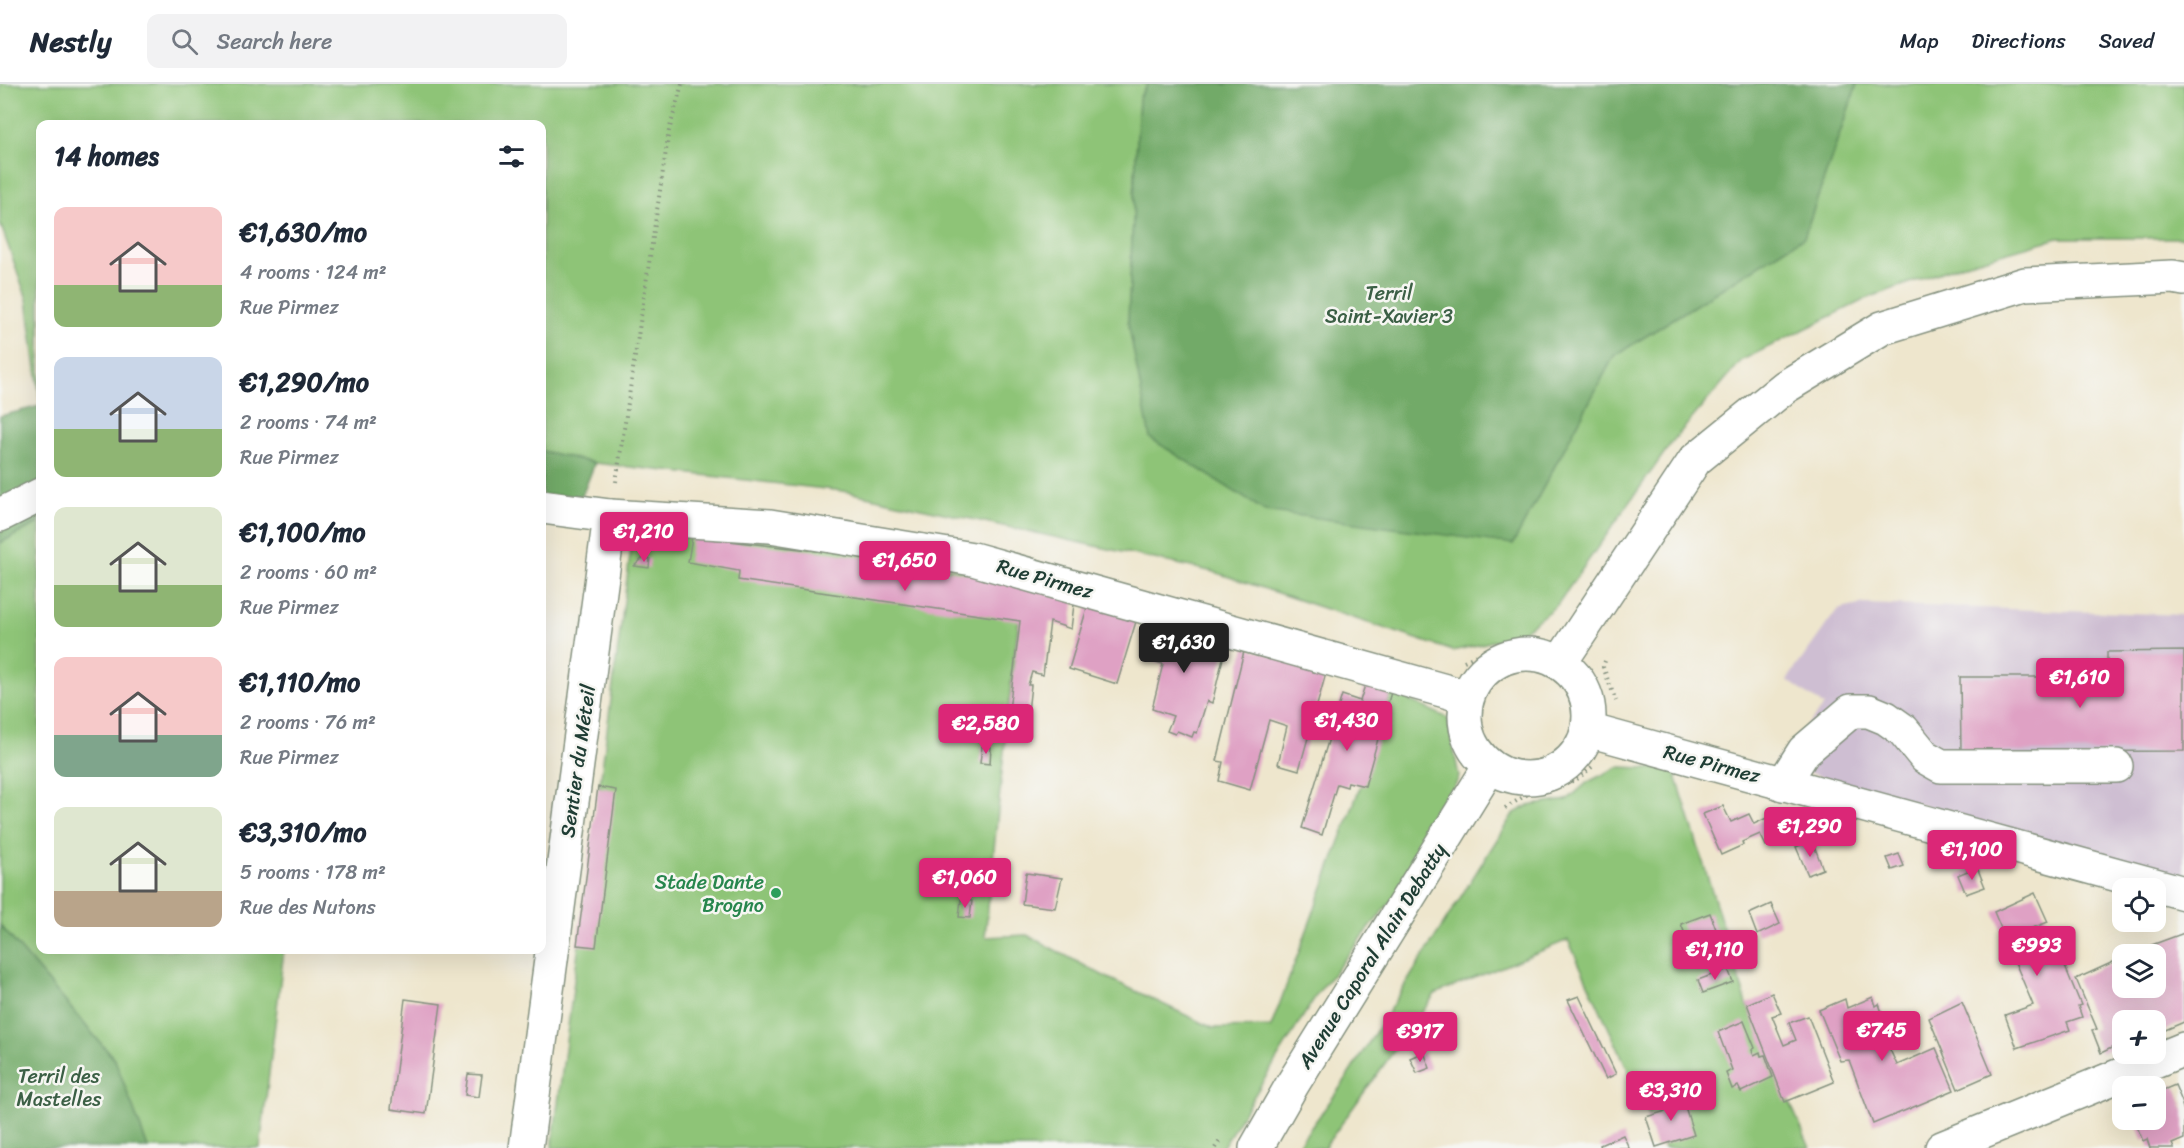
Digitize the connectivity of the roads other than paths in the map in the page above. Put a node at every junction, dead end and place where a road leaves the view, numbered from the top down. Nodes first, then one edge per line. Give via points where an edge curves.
1 (2184, 279) edge
2 (36, 497) edge
3 (546, 508) edge
4 (0, 515) edge
5 (610, 516) junction
6 (1560, 663) junction
7 (1467, 697) junction
8 (1588, 730) junction
9 (1490, 766) junction
10 (2116, 766) dead end
11 (1783, 784) junction
12 (2184, 893) edge
13 (2184, 1049) edge
14 (526, 1148) edge
15 (1256, 1148) edge
16 (1942, 1148) edge

1 - 6 street via 2025,284 1882,328 1785,387 1695,460
2 - 4 street
3 - 5 street, Rue Pirmez
5 - 7 street, Rue Pirmez via 770,526 973,559
5 - 14 street, Sentier du Méteil
6 - 7 street via 1539,655 1517,654 1500,660 1482,672
6 - 8 street via 1584,690 1589,708
7 - 9 street via 1467,730 1475,750
8 - 9 street via 1580,749 1566,765 1540,777 1509,776
8 - 11 street, Rue Pirmez
9 - 15 street, Avenue Caporal Alain Debatty
10 - 11 street via 1941,766 1925,758 1903,730 1886,718 1869,711 1851,711 1804,751
11 - 12 street, Rue Pirmez
13 - 16 street

